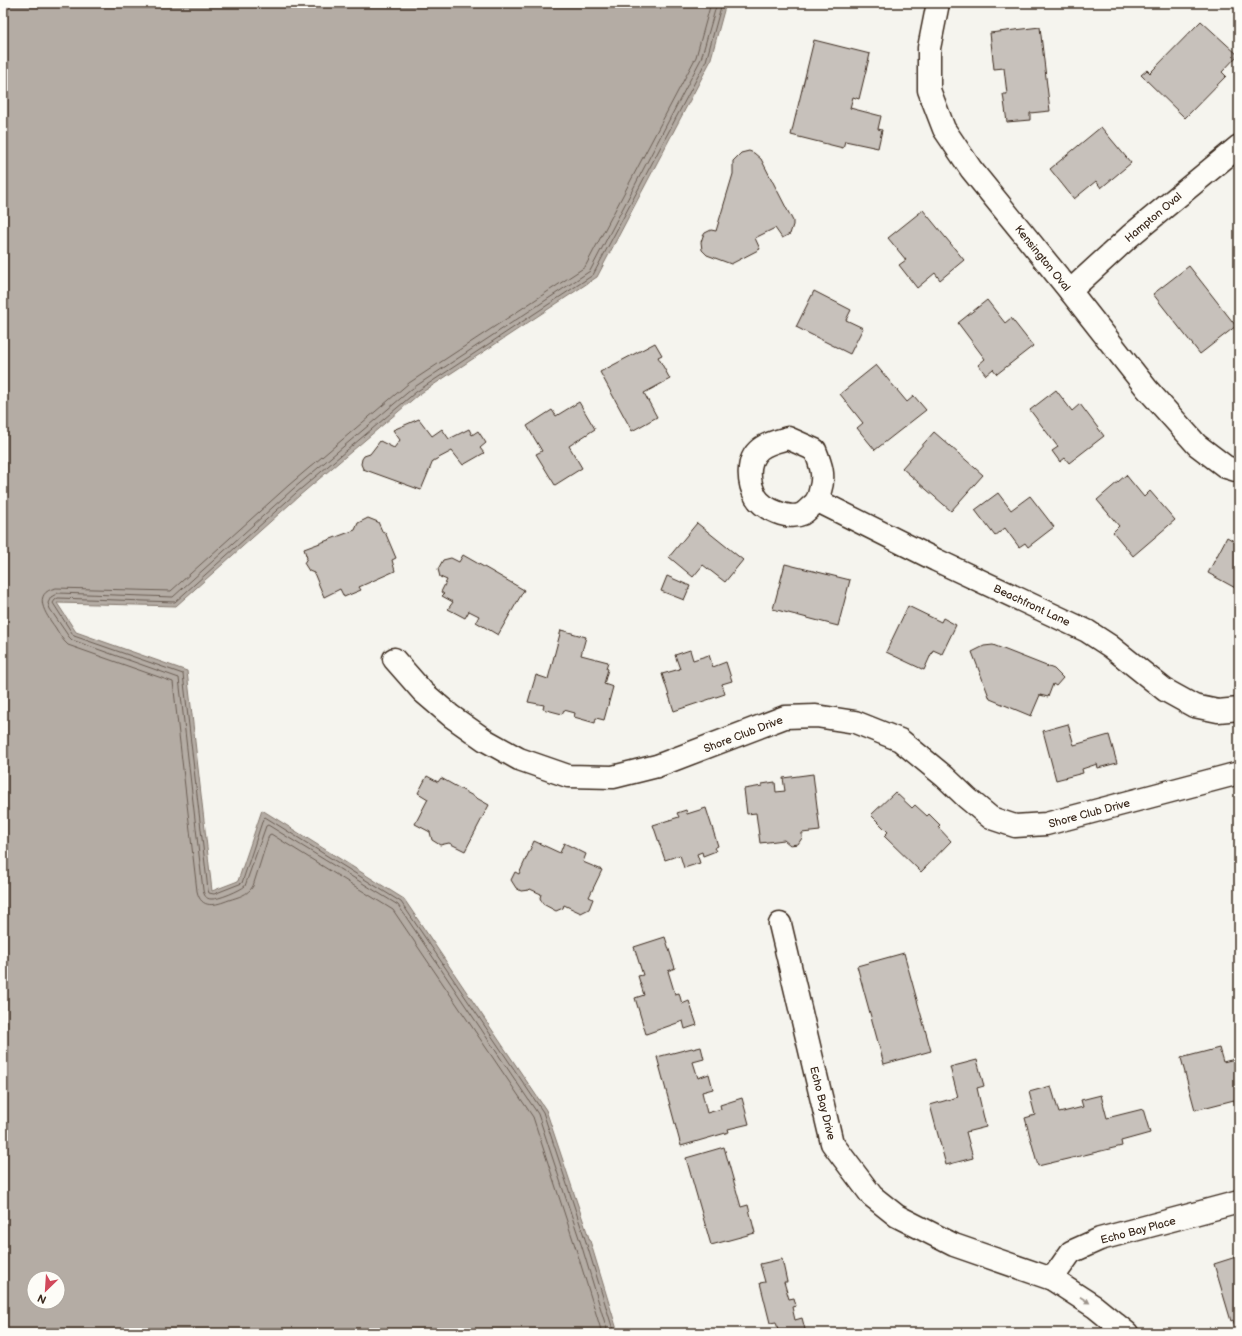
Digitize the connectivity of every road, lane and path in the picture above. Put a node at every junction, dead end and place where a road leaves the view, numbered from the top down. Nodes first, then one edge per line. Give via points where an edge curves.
1 (938, 3) edge
2 (1239, 146) edge
3 (1070, 291) junction
4 (1239, 471) edge
5 (818, 501) dead end
6 (394, 659) dead end
7 (1239, 710) edge
8 (1239, 773) edge
9 (780, 924) dead end
10 (1239, 1202) edge
11 (1052, 1279) junction
12 (1127, 1333) edge

1 - 3 street, Kensington Oval via 929,48 929,90 944,130 970,169
2 - 3 street, Hampton Oval via 1130,236
3 - 4 street, Kensington Oval via 1147,389 1197,445 1226,467
5 - 7 street, Beachfront Lane via 1087,631 1165,690 1194,706 1218,711
6 - 8 street, Shore Club Drive via 423,692 485,740 520,759 568,776 614,777 657,766 785,717 816,716 855,722 900,740 991,818 1015,826 1046,824
9 - 11 street, Echo Bay Drive via 832,1143 872,1196 897,1216 954,1245
10 - 11 street, Echo Bay Place via 1100,1239 1071,1252
11 -> 12 street, Echo Bay Drive via 1095,1307

